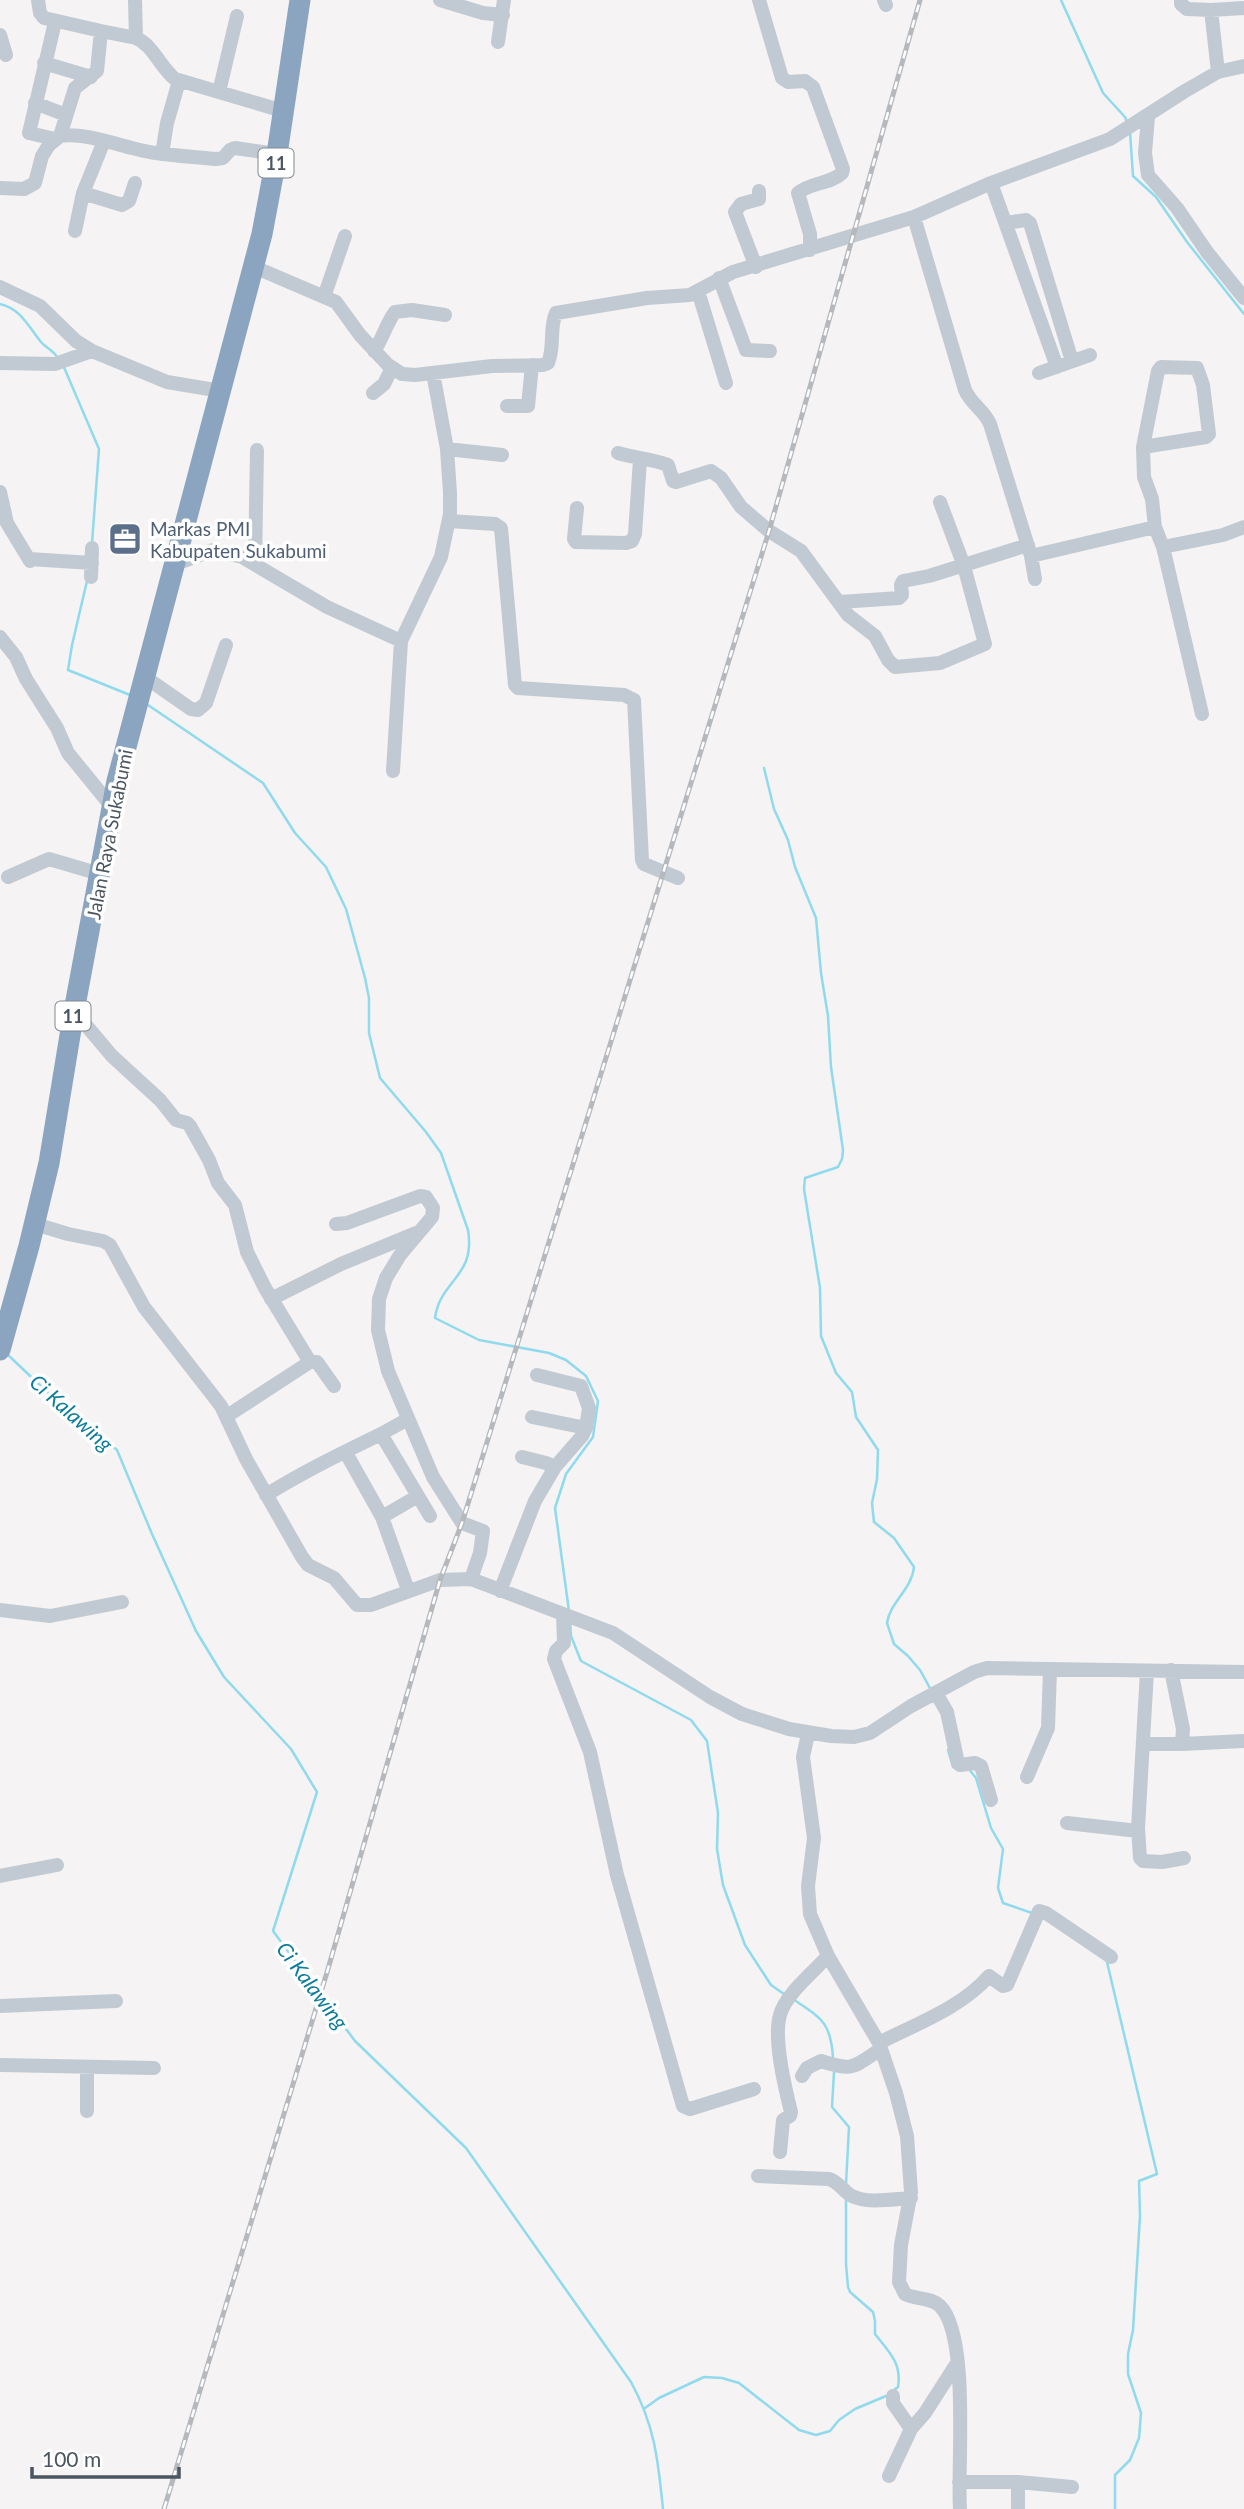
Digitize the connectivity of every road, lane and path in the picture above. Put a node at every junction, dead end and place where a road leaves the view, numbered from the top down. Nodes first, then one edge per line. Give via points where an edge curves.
1 (38, 0) edge
2 (135, 0) edge
3 (300, 0) edge
4 (440, 0) edge
5 (759, 0) edge
6 (1181, 0) edge
7 (504, 8) edge
8 (1244, 8) edge
9 (1211, 10) junction
10 (237, 16) dead end
11 (55, 22) junction
12 (101, 32) junction
13 (0, 35) edge
14 (136, 38) junction
15 (498, 41) dead end
16 (6, 55) dead end
17 (44, 63) junction
18 (1244, 66) edge
19 (1218, 72) junction
20 (91, 77) junction
21 (178, 80) junction
22 (219, 92) junction
23 (35, 103) junction
24 (283, 111) junction
25 (66, 115) junction
26 (1148, 117) junction
27 (57, 137) junction
28 (104, 141) junction
29 (162, 154) junction
30 (277, 154) junction
31 (135, 183) dead end
32 (991, 183) junction
33 (0, 188) edge
34 (759, 191) dead end
35 (83, 193) junction
36 (914, 217) junction
37 (1006, 223) junction
38 (75, 231) dead end
39 (345, 236) dead end
40 (810, 250) junction
41 (254, 267) junction
42 (755, 267) junction
43 (719, 278) junction
44 (0, 287) edge
45 (698, 291) junction
46 (324, 297) junction
47 (1244, 298) edge
48 (444, 315) dead end
49 (93, 351) junction
50 (374, 351) junction
51 (770, 351) dead end
52 (1090, 355) dead end
53 (1072, 362) junction
54 (0, 363) edge
55 (532, 365) junction
56 (1057, 367) junction
57 (392, 368) junction
58 (433, 373) junction
59 (1039, 373) dead end
60 (726, 383) dead end
61 (221, 391) junction
62 (373, 393) dead end
63 (507, 406) dead end
64 (1143, 447) junction
65 (447, 449) junction
66 (257, 450) dead end
67 (618, 453) dead end
68 (502, 455) dead end
69 (640, 460) junction
70 (0, 492) edge
71 (940, 502) dead end
72 (577, 508) dead end
73 (449, 521) junction
74 (1155, 527) junction
75 (1244, 527) edge
76 (1163, 547) junction
77 (93, 548) dead end
78 (1030, 550) junction
79 (176, 561) junction
80 (255, 563) junction
81 (964, 566) junction
82 (1035, 579) dead end
83 (840, 602) junction
84 (0, 638) edge
85 (401, 641) junction
86 (226, 645) dead end
87 (144, 680) junction
88 (1202, 714) dead end
89 (393, 771) dead end
90 (112, 807) junction
91 (100, 874) junction
92 (8, 877) dead end
93 (678, 878) dead end
94 (74, 1011) junction
95 (35, 1224) junction
96 (335, 1224) dead end
97 (416, 1233) junction
98 (271, 1299) junction
99 (0, 1350) edge
100 (310, 1362) junction
101 (537, 1375) dead end
102 (334, 1386) dead end
103 (227, 1416) junction
104 (532, 1417) dead end
105 (408, 1419) junction
106 (586, 1428) junction
107 (381, 1434) junction
108 (346, 1453) junction
109 (522, 1457) dead end
110 (555, 1468) junction
111 (266, 1494) junction
112 (418, 1496) junction
113 (430, 1516) dead end
114 (382, 1517) junction
115 (471, 1579) junction
116 (408, 1590) junction
117 (500, 1591) junction
118 (122, 1602) dead end
119 (0, 1610) edge
120 (563, 1615) junction
121 (1050, 1670) junction
122 (1171, 1670) junction
123 (1147, 1671) junction
124 (1244, 1672) edge
125 (934, 1695) junction
126 (808, 1734) junction
127 (1244, 1741) edge
128 (1143, 1744) junction
129 (1182, 1744) junction
130 (1027, 1777) dead end
131 (992, 1800) dead end
132 (1067, 1823) dead end
133 (1138, 1831) junction
134 (1184, 1858) dead end
135 (57, 1865) dead end
136 (0, 1876) edge
137 (828, 1956) junction
138 (1111, 1957) dead end
139 (116, 2001) dead end
140 (0, 2006) edge
141 (880, 2046) junction
142 (0, 2065) edge
143 (87, 2068) junction
144 (154, 2068) dead end
145 (802, 2076) dead end
146 (754, 2089) dead end
147 (87, 2111) dead end
148 (780, 2152) dead end
149 (758, 2176) dead end
150 (911, 2198) junction
151 (957, 2362) junction
152 (893, 2396) dead end
153 (911, 2429) junction
154 (889, 2476) dead end
155 (959, 2482) junction
156 (1018, 2482) junction
157 (1072, 2487) dead end
158 (960, 2509) edge
159 (1017, 2509) edge

1 - 11 street via 41,16
2 - 14 street
3 - 24 highway, 11
4 - 7 street via 483,13
5 - 40 street via 782,78 805,81 813,87 843,169 837,178 798,193
6 - 9 street via 1187,9
7 - 15 street
8 - 9 street
9 - 19 street
10 - 22 street
11 - 12 street
11 - 17 street
12 - 14 street
12 - 20 street via 97,71
13 - 16 street
14 - 21 street
17 - 20 street
17 - 23 street
18 - 19 street
19 - 26 street
20 - 25 street via 77,86
21 - 22 street
21 - 29 street
22 - 24 street
23 - 25 street
23 - 27 street via 29,133
24 - 30 highway, 11
25 - 27 street
26 - 32 street via 1110,139
26 - 47 street via 1148,175
27 - 28 street via 70,134
27 - 33 street via 42,156 32,186
28 - 29 street
28 - 35 street
29 - 30 street via 216,159 235,148
30 - 41 highway, 11
31 - 35 street via 129,201 122,205
32 - 36 street
32 - 37 street
34 - 42 street via 758,199 741,204 735,212
35 - 38 street
36 - 40 street
36 - 78 street via 965,390 990,424
37 - 53 street via 1030,223
37 - 56 street
39 - 46 street
40 - 42 street
41 - 46 street
41 - 61 highway, Jalan Raya Sukabumi / 11
42 - 43 street
43 - 45 street
43 - 51 street via 746,351
44 - 49 street via 40,306
45 - 55 street via 556,313 550,360 543,366
45 - 60 street
46 - 50 street via 339,305
48 - 50 street via 395,312
49 - 54 street via 55,364
49 - 61 street via 167,382
50 - 57 street
52 - 53 street
53 - 56 street
55 - 58 street
55 - 63 street via 528,406
56 - 59 street
57 - 58 street via 406,375
57 - 62 street
58 - 65 street
61 - 79 highway, Jalan Raya Sukabumi / 11
64 - 64 street via 1159,369 1199,369 1209,434
64 - 74 street
65 - 68 street
65 - 73 street
66 - 80 street
67 - 69 street
69 - 72 street via 632,541 576,542
69 - 83 street via 668,465 676,482 714,472 741,507 800,551
70 - 77 street via 7,523 30,560 91,570
71 - 81 street
73 - 85 street via 432,579
73 - 93 street via 501,528 518,688 634,699 642,860
74 - 76 street
74 - 78 street
75 - 76 street
76 - 88 street
78 - 81 street
78 - 82 street
79 - 80 street via 213,550
79 - 87 highway, Jalan Raya Sukabumi / 11
80 - 85 street via 327,607
81 - 83 street via 903,581 899,598
81 - 83 street via 985,644 940,663 891,665 875,636 848,615
84 - 90 street via 16,657 68,753
85 - 89 street
86 - 87 street via 206,703 198,710
87 - 90 highway, Jalan Raya Sukabumi / 11
90 - 91 highway, Jalan Raya Sukabumi / 11
91 - 92 street via 48,859
91 - 94 highway, Jalan Raya Sukabumi / 11
94 - 95 highway, Jalan Raya Sukabumi / 11
94 - 98 street via 176,1120 190,1126 218,1183 235,1205 247,1252
95 - 99 highway, Jalan Raya Sukabumi / 11
95 - 103 street via 110,1245 144,1307
96 - 97 street via 424,1196 433,1213
97 - 98 street
97 - 105 street via 386,1278 377,1311 384,1359
98 - 100 street
100 - 102 street via 317,1362
100 - 103 street
101 - 106 street via 581,1386 589,1408
103 - 111 street
104 - 106 street
105 - 107 street
105 - 115 street via 433,1477 462,1523 483,1531
106 - 110 street
107 - 108 street
107 - 112 street
108 - 111 street
108 - 114 street
109 - 110 street
110 - 117 street via 530,1511
111 - 116 street via 306,1562 334,1578 354,1604 371,1605
112 - 113 street
112 - 114 street
114 - 116 street
115 - 116 street via 440,1580
115 - 117 street
117 - 120 street
118 - 119 street via 50,1616
120 - 126 street via 613,1633 731,1709
120 - 146 street via 564,1643 554,1659 590,1752 617,1875 683,2106 690,2109
121 - 123 street
121 - 125 street via 983,1669
121 - 130 street via 1048,1728
122 - 123 street
122 - 124 street
122 - 129 street
123 - 128 street
125 - 126 street via 870,1733 841,1737
125 - 131 street via 950,1723 958,1763 981,1766
126 - 137 street via 804,1764 814,1838 808,1896 810,1914
127 - 129 street
128 - 129 street
128 - 133 street
132 - 133 street
133 - 134 street via 1143,1861
135 - 136 street
137 - 141 street
137 - 148 street via 779,2016 783,2078 791,2112 783,2120
138 - 141 street via 1039,1911 1007,1985 989,1976 981,1987 947,2009
139 - 140 street
141 - 145 street via 848,2068 821,2061
141 - 150 street via 905,2129
142 - 143 street
143 - 144 street
143 - 147 street
149 - 150 street via 834,2180 862,2199
150 - 151 street via 901,2245 900,2287 905,2294 931,2300 942,2308
151 - 153 street
151 - 155 street
152 - 153 street
153 - 154 street
155 - 156 street
155 - 158 street
156 - 157 street
156 - 159 street

